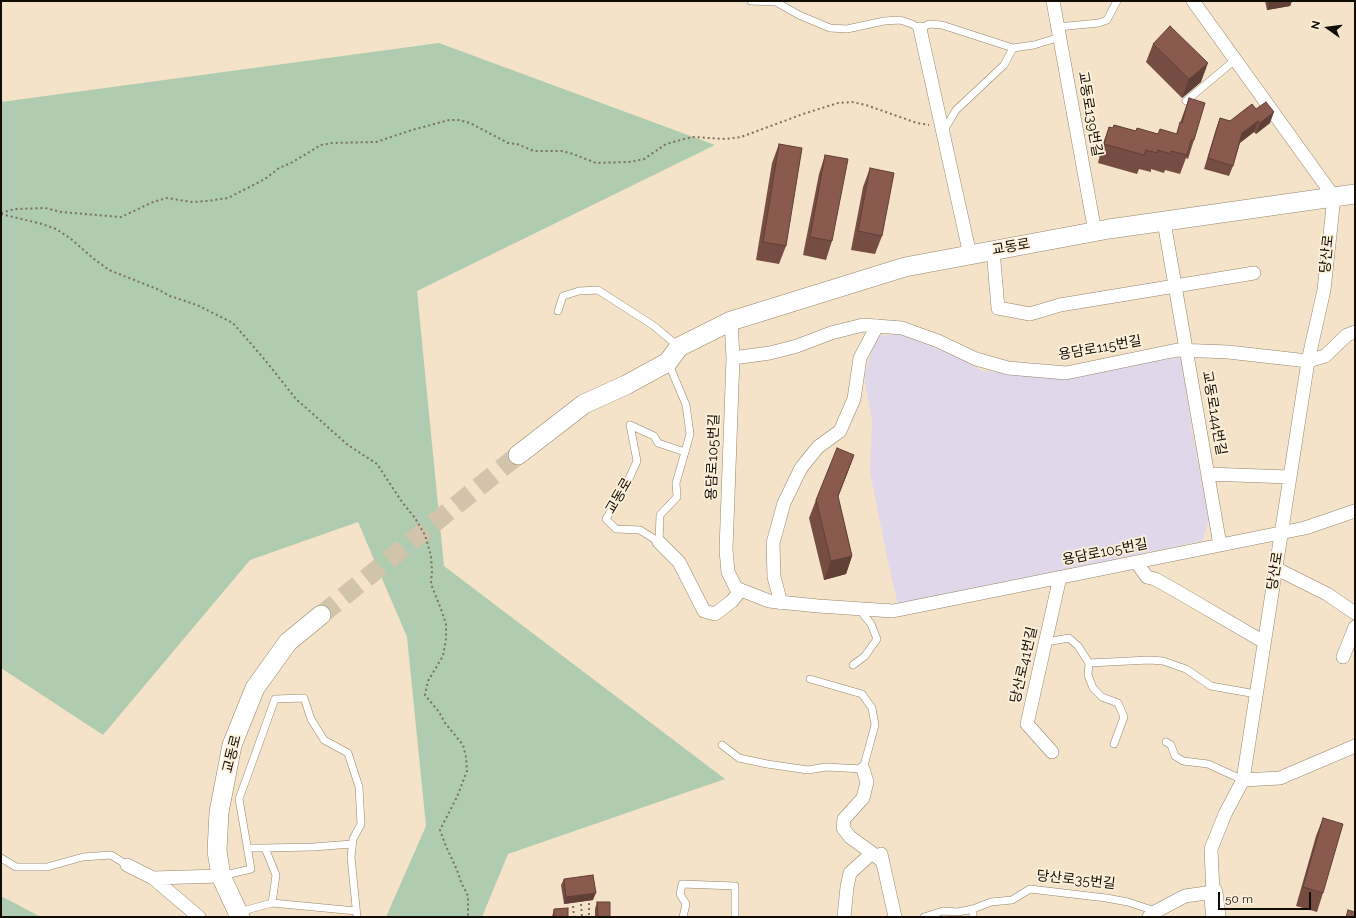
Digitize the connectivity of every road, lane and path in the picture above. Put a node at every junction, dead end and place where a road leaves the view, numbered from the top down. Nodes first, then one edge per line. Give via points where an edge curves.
1 (751, 1) edge
2 (1053, 1) edge
3 (1116, 1) edge
4 (1193, 1) edge
5 (920, 29) junction
6 (1059, 32) junction
7 (1013, 48) junction
8 (1235, 60) junction
9 (1186, 101) dead end
10 (938, 130) junction
11 (1355, 194) edge
12 (1334, 197) junction
13 (1, 214) edge
14 (1164, 222) junction
15 (1095, 232) junction
16 (993, 250) junction
17 (970, 255) junction
18 (1254, 273) dead end
19 (1175, 286) junction
20 (558, 310) dead end
21 (731, 321) junction
22 (877, 326) junction
23 (1355, 332) edge
24 (1187, 350) junction
25 (673, 354) junction
26 (732, 358) junction
27 (1308, 361) junction
28 (685, 452) junction
29 (518, 455) tunnel mouth
30 (1208, 474) junction
31 (1290, 477) junction
32 (1355, 511) edge
33 (1280, 533) junction
34 (659, 542) junction
35 (1220, 545) junction
36 (1136, 562) junction
37 (1275, 568) junction
38 (1060, 577) junction
39 (741, 590) junction
40 (781, 603) junction
41 (859, 609) junction
42 (1355, 613) edge
43 (321, 615) tunnel mouth
44 (1355, 627) edge
45 (1046, 642) junction
46 (1264, 642) junction
47 (1343, 657) dead end
48 (1089, 663) junction
49 (853, 665) dead end
50 (810, 679) dead end
51 (1256, 694) junction
52 (1166, 742) dead end
53 (1114, 744) dead end
54 (722, 745) dead end
55 (1355, 746) edge
56 (1052, 752) dead end
57 (863, 769) junction
58 (1243, 780) junction
59 (352, 844) junction
60 (248, 848) junction
61 (265, 848) junction
62 (878, 855) junction
63 (1, 858) edge
64 (127, 866) joint
65 (221, 876) junction
66 (153, 878) junction
67 (1213, 892) junction
68 (272, 903) junction
69 (589, 903) dead end
70 (581, 904) dead end
71 (573, 906) dead end
72 (973, 909) junction
73 (356, 914) edge
74 (1152, 914) edge
75 (239, 915) edge
76 (199, 917) edge
77 (468, 917) edge
78 (574, 917) edge
79 (582, 917) edge
80 (585, 917) edge
81 (683, 917) edge
82 (735, 917) edge
83 (844, 917) edge
84 (895, 917) edge
85 (924, 917) edge
86 (973, 917) edge
87 (1216, 917) edge

1 - 5 lane via 776,2 830,28 847,29 900,20
2 - 6 street, 교동로139번길
3 - 6 lane via 1107,20
4 - 8 street
5 - 7 lane via 929,24 942,25
5 - 10 street
6 - 7 lane via 1034,45
6 - 15 street, 교동로139번길
7 - 10 lane via 1004,65
8 - 9 lane
8 - 12 street
10 - 13 path via 866,105 838,103 741,137 694,137 666,144 644,160 596,163 562,151 534,151 508,143 470,123 449,120 376,142 321,144 228,198 192,202 167,198 121,217 61,212 45,208 15,209
10 - 17 street
11 - 12 street, 교동로
12 - 14 street, 교동로
12 - 27 street, 당산로 via 1324,290
13 - 77 path via 56,229 110,270 197,305 233,323 296,399 348,445 377,464 415,518 425,535 431,556 431,584 446,624 443,656 428,681 425,695 463,745 466,757 467,771 440,830 468,896
14 - 15 street, 교동로
14 - 19 street, 교동로144번길
15 - 16 street, 교동로
16 - 17 street, 교동로
16 - 19 street via 998,308 1030,314 1060,305
17 - 21 street, 교동로 via 905,267
18 - 19 street
19 - 24 street, 교동로144번길
20 - 25 lane via 563,296 579,291 598,290 654,326
21 - 25 street, 교동로
21 - 26 street, 용담로105번길
22 - 24 street, 용담로115번길 via 902,328 976,359 1008,368 1066,373
22 - 26 street, 용담로115번길 via 863,325 770,353
22 - 40 street via 860,358 854,399 840,431 818,447 802,468 784,503 773,543 774,577
23 - 27 street, 용담로115번길 via 1347,335 1325,356
24 - 27 street, 용담로115번길
24 - 30 street, 교동로144번길
25 - 28 lane via 686,405 690,434
25 - 29 street, 교동로 via 626,385 584,404
26 - 39 street, 용담로105번길 via 726,550 728,572 736,588
27 - 31 street, 당산로
28 - 34 lane via 676,483 677,497 660,515
28 - 34 lane, 교동로 via 658,443 654,436 630,425 637,460 606,519 616,529 640,530
30 - 31 street
30 - 35 street, 교동로144번길
31 - 33 street, 당산로
32 - 33 street, 용담로105번길 via 1305,528
33 - 35 street, 용담로105번길
33 - 37 street, 당산로
34 - 39 street via 679,562 704,610 715,614
35 - 36 street, 용담로105번길
36 - 38 street, 용담로105번길
36 - 46 street via 1147,577 1173,589
37 - 42 street via 1327,594
37 - 46 street, 당산로
38 - 41 street, 용담로105번길 via 893,611
38 - 45 street, 당산로41번길
39 - 40 street, 용담로105번길
40 - 41 street, 용담로105번길
41 - 49 lane via 871,624 876,639 865,656
43 - 65 street, 교동로 via 288,642 255,688 232,745 220,812 217,851
44 - 47 street
45 - 48 lane via 1069,638 1078,646
45 - 56 street, 당산로41번길 via 1027,724
46 - 51 street, 당산로
48 - 51 lane via 1163,661 1186,669 1211,686
48 - 53 lane via 1088,675 1093,688 1102,697 1118,703 1124,716
50 - 57 lane via 862,694 872,708 875,725
51 - 58 street, 당산로
52 - 58 lane via 1171,745 1175,756 1182,761 1208,764
54 - 57 lane via 739,758 767,764 808,770 826,767
55 - 58 street via 1280,778
57 - 62 street via 867,782 863,798 844,819 843,828 850,837
58 - 67 street, 당산로 via 1225,814 1211,849
59 - 60 lane via 361,824 359,787 348,753 324,740 311,720 304,698 275,699 239,799
59 - 61 lane
59 - 73 lane
60 - 61 lane
60 - 65 lane via 251,869
61 - 68 lane via 276,875
62 - 83 street via 850,873
62 - 84 street
63 - 64 lane via 16,867 47,867 83,857 111,855
64 - 66 street
65 - 66 street
65 - 75 street, 교동로
66 - 76 street
67 - 74 street, 당산로35번길 via 1185,896
67 - 87 street, 당산로
68 - 73 lane
68 - 75 lane
69 - 80 path via 589,916
70 - 79 path
71 - 78 path
72 - 74 lane, 당산로35번길 via 992,902 1012,900 1030,889 1128,902
72 - 85 lane, 당산로35번길 via 958,912 942,911
72 - 86 lane
81 - 82 lane via 686,904 680,894 682,884 736,886

